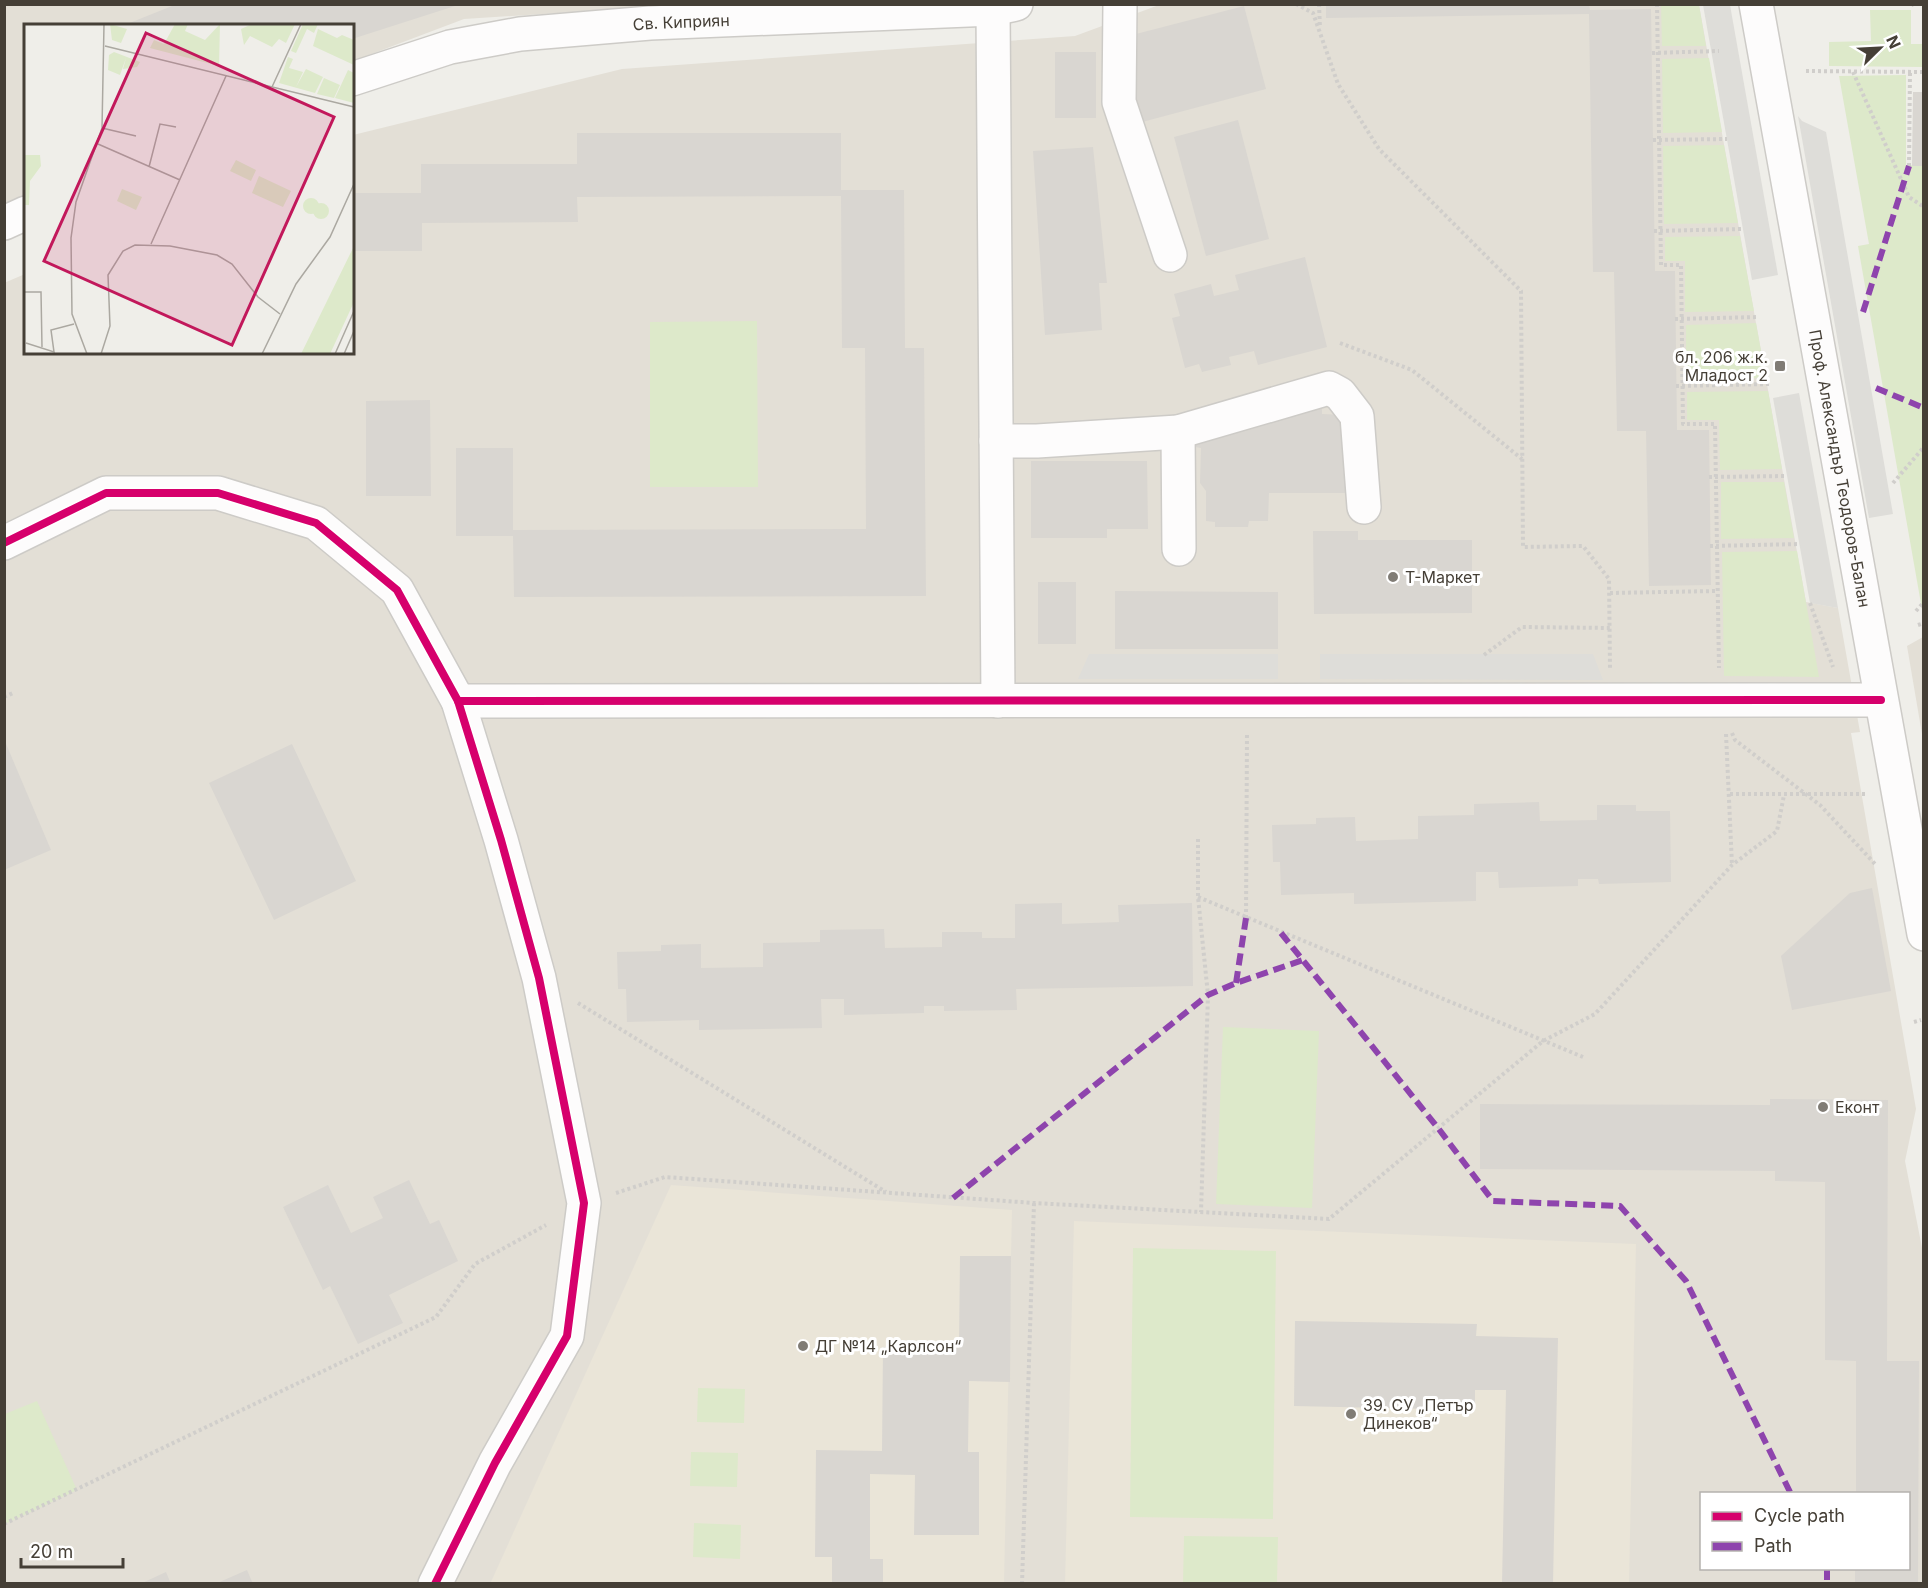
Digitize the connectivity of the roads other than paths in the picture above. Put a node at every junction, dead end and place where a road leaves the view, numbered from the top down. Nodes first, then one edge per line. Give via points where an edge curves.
1 (1120, 4) edge
2 (1756, 4) edge
3 (1004, 7) edge
4 (354, 77) edge
5 (24, 214) edge
6 (4, 223) edge
7 (1170, 255) dead end
8 (1178, 432) junction
9 (996, 441) junction
10 (1364, 507) dead end
11 (4, 543) edge
12 (1179, 549) dead end
13 (1881, 700) junction
14 (458, 701) junction
15 (998, 701) junction
16 (1923, 934) edge
17 (435, 1584) edge

1 - 7 street via 1119,102
2 - 13 street, Проф. Александър Теодоров-Балан
3 - 4 street, Св. Киприян via 650,23 520,34 450,47
3 - 9 street
5 - 6 street
8 - 9 street
8 - 10 street via 1329,388 1340,394 1357,416
8 - 12 street
9 - 15 street
11 - 14 street via 106,494 218,493 316,523 397,590
13 - 15 street via 1721,696
13 - 16 street, Проф. Александър Теодоров-Балан
14 - 15 street
14 - 17 street via 539,978 584,1203 567,1336 495,1463

